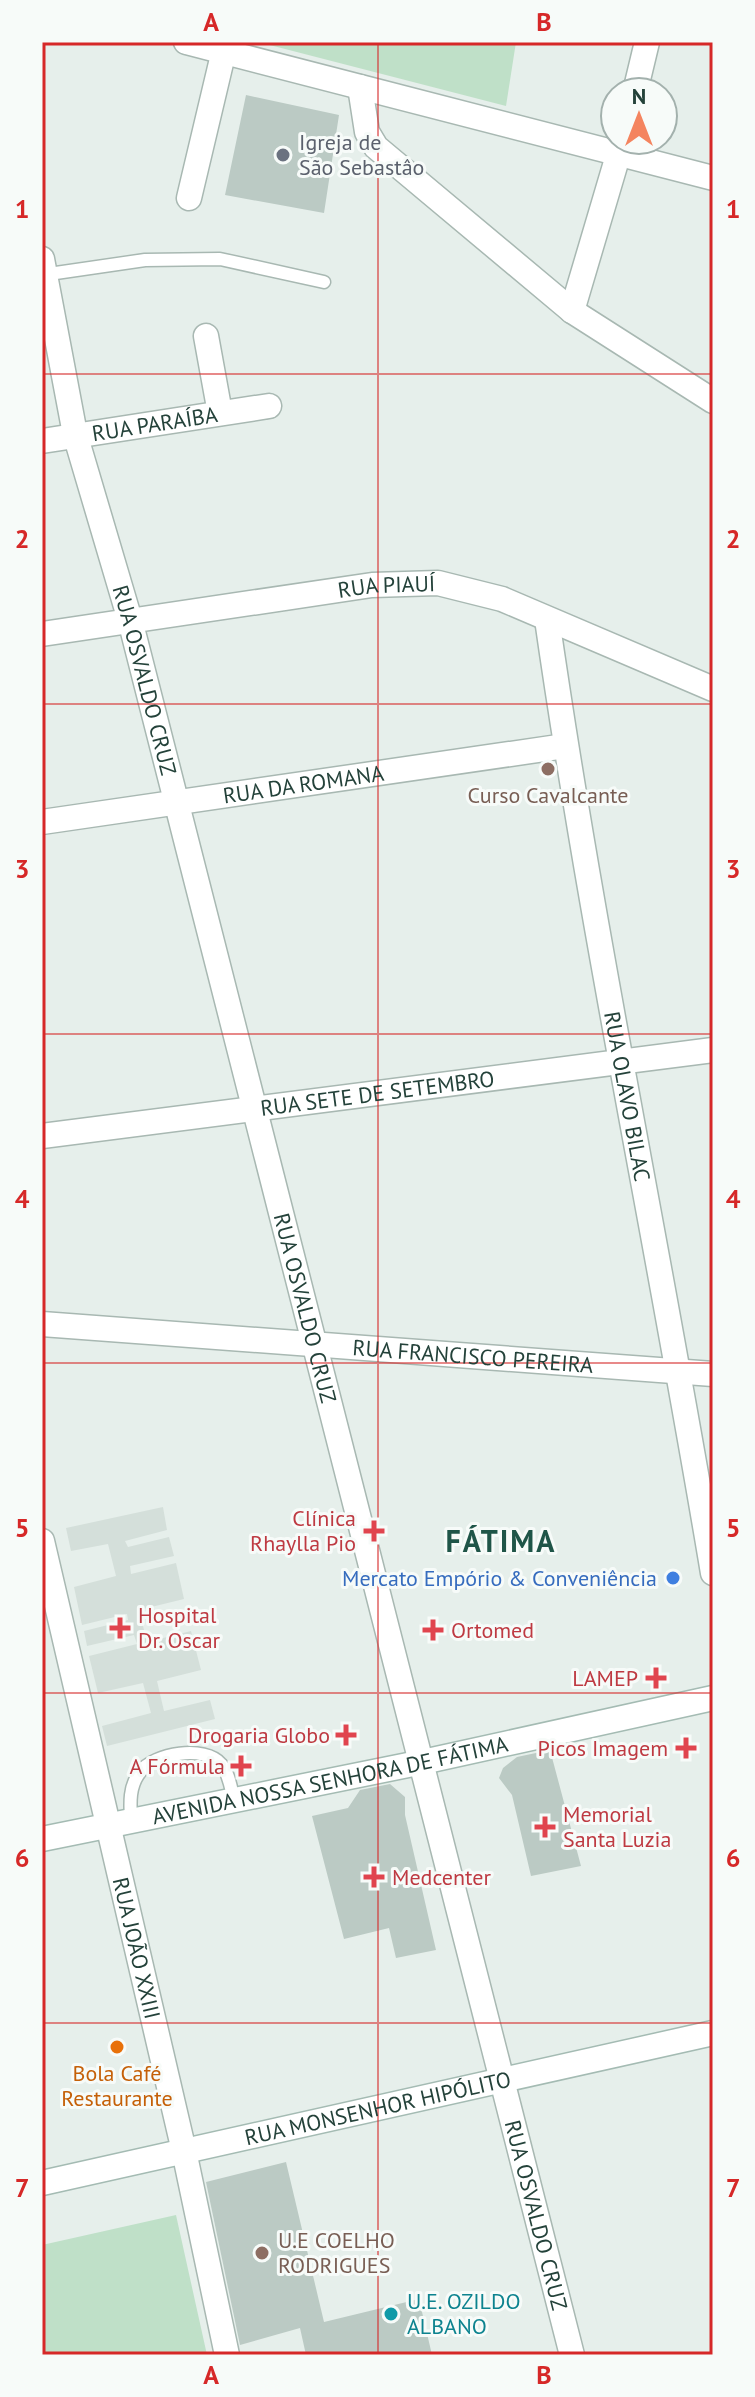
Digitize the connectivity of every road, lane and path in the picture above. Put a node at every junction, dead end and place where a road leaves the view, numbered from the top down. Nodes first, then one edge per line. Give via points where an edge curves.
1 (186, 42) edge
2 (647, 42) edge
3 (225, 47) edge
4 (639, 76) edge
5 (360, 87) junction
6 (599, 143) edge
7 (619, 156) edge
8 (646, 156) edge
9 (713, 178) edge
10 (189, 198) dead end
11 (43, 269) edge
12 (324, 282) dead end
13 (572, 311) junction
14 (206, 336) dead end
15 (713, 401) edge
16 (269, 406) dead end
17 (220, 413) junction
18 (75, 434) junction
19 (42, 441) edge
20 (547, 619) junction
21 (130, 620) junction
22 (42, 634) edge
23 (713, 689) edge
24 (565, 746) junction
25 (176, 803) junction
26 (42, 822) edge
27 (713, 1050) edge
28 (619, 1061) junction
29 (253, 1109) junction
30 (42, 1136) edge
31 (42, 1324) edge
32 (315, 1343) junction
33 (679, 1371) junction
34 (713, 1374) edge
35 (42, 1541) edge
36 (713, 1573) edge
37 (713, 1698) edge
38 (418, 1763) junction
39 (234, 1800) junction
40 (120, 1822) junction
41 (42, 1839) edge
42 (713, 2033) edge
43 (500, 2080) junction
44 (184, 2151) junction
45 (42, 2183) edge
46 (227, 2355) edge
47 (572, 2355) edge

1 - 3 street
2 - 4 street
3 - 5 street
3 - 10 street
5 - 6 street
5 - 13 street via 367,132 376,147
7 - 13 street
8 - 9 street
11 - 12 lane via 220,259
11 - 18 street, RUA OSVALDO CRUZ
13 - 15 street
14 - 17 street
16 - 17 street, RUA PARAÍBA
17 - 18 street, RUA PARAÍBA
18 - 19 street, RUA PARAÍBA
18 - 21 street, RUA OSVALDO CRUZ
20 - 21 street, RUA PIAUÍ via 472,590 403,582
20 - 23 street, RUA PIAUÍ
20 - 24 street, RUA OLAVO BILAC
21 - 22 street, RUA PIAUÍ
21 - 25 street, RUA OSVALDO CRUZ
24 - 25 street, RUA DA ROMANA
24 - 28 street, RUA OLAVO BILAC
25 - 26 street, RUA DA ROMANA
25 - 29 street, RUA OSVALDO CRUZ
27 - 28 street, RUA SETE DE SETEMBRO
28 - 29 street, RUA SETE DE SETEMBRO
28 - 33 street, RUA OLAVO BILAC
29 - 30 street, RUA SETE DE SETEMBRO
29 - 32 street, RUA OSVALDO CRUZ
31 - 32 street, RUA FRANCISCO PEREIRA
32 - 33 street, RUA FRANCISCO PEREIRA
32 - 38 street, RUA OSVALDO CRUZ
33 - 34 street, RUA FRANCISCO PEREIRA
33 - 36 street, RUA OLAVO BILAC
35 - 40 street, RUA JOÃO XXIII
37 - 38 street, AVENIDA NOSSA SENHORA DE FÁTIMA
38 - 39 street, AVENIDA NOSSA SENHORA DE FÁTIMA
38 - 43 street, RUA OSVALDO CRUZ
39 - 40 street, AVENIDA NOSSA SENHORA DE FÁTIMA
39 - 40 lane via 218,1760 198,1754 176,1756 146,1765 139,1773
40 - 41 street, AVENIDA NOSSA SENHORA DE FÁTIMA
40 - 44 street, RUA JOÃO XXIII
42 - 43 street, RUA MONSENHOR HIPÓLITO
43 - 44 street, RUA MONSENHOR HIPÓLITO
43 - 47 street, RUA OSVALDO CRUZ
44 - 45 street, RUA MONSENHOR HIPÓLITO
44 - 46 street, RUA JOÃO XXIII

